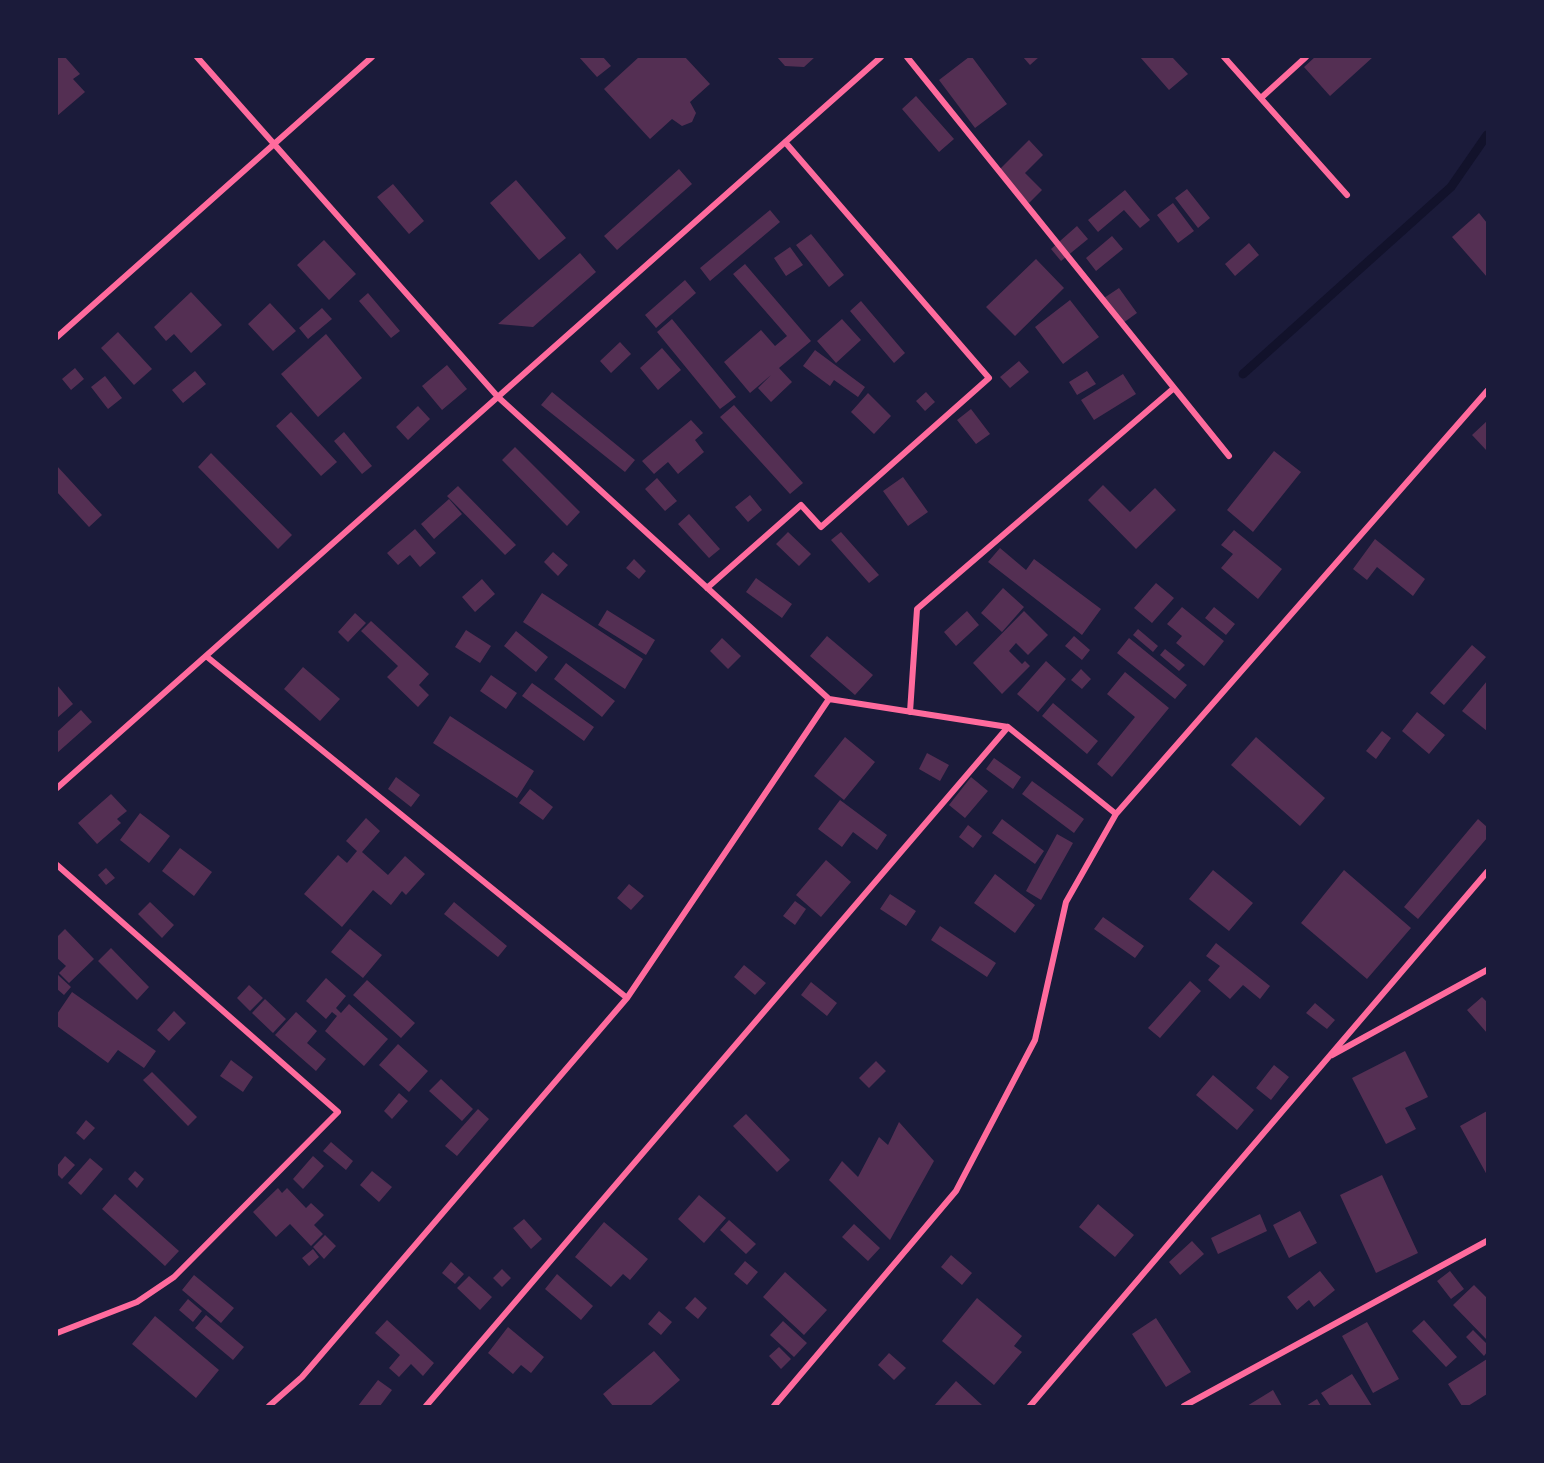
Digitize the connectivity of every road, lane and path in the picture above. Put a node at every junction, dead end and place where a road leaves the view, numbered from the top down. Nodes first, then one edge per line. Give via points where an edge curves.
1 (197, 57) edge
2 (372, 57) edge
3 (881, 57) edge
4 (907, 57) edge
5 (1224, 57) edge
6 (1306, 57) edge
7 (1261, 98) junction
8 (785, 142) junction
9 (274, 144) junction
10 (1347, 195) dead end
11 (57, 337) edge
12 (1174, 388) junction
13 (1487, 391) edge
14 (498, 397) junction
15 (1229, 456) dead end
16 (707, 588) junction
17 (206, 656) junction
18 (830, 699) junction
19 (910, 712) junction
20 (1008, 727) junction
21 (57, 788) edge
22 (1116, 814) junction
23 (57, 865) edge
24 (1487, 872) edge
25 (1487, 970) edge
26 (627, 999) junction
27 (1328, 1058) junction
28 (1487, 1241) edge
29 (57, 1333) edge
30 (269, 1406) edge
31 (426, 1406) edge
32 (774, 1406) edge
33 (1030, 1406) edge
34 (1184, 1406) edge

1 - 9 street
2 - 9 street
3 - 8 street
4 - 12 street
5 - 7 street
6 - 7 street
7 - 10 street
8 - 14 street
8 - 16 street via 989,378 821,527 801,505
9 - 11 street
9 - 14 street
12 - 15 street
12 - 19 street via 917,609
13 - 22 street
14 - 16 street
14 - 17 street
16 - 18 street
17 - 21 street
17 - 26 street
18 - 19 street
18 - 26 street
19 - 20 street
20 - 22 street
20 - 31 street
22 - 32 street via 1065,902 1035,1040 956,1191
23 - 29 street via 338,1112 174,1277 137,1302
24 - 27 street
25 - 27 street
26 - 30 street via 302,1377
27 - 33 street
28 - 34 street

